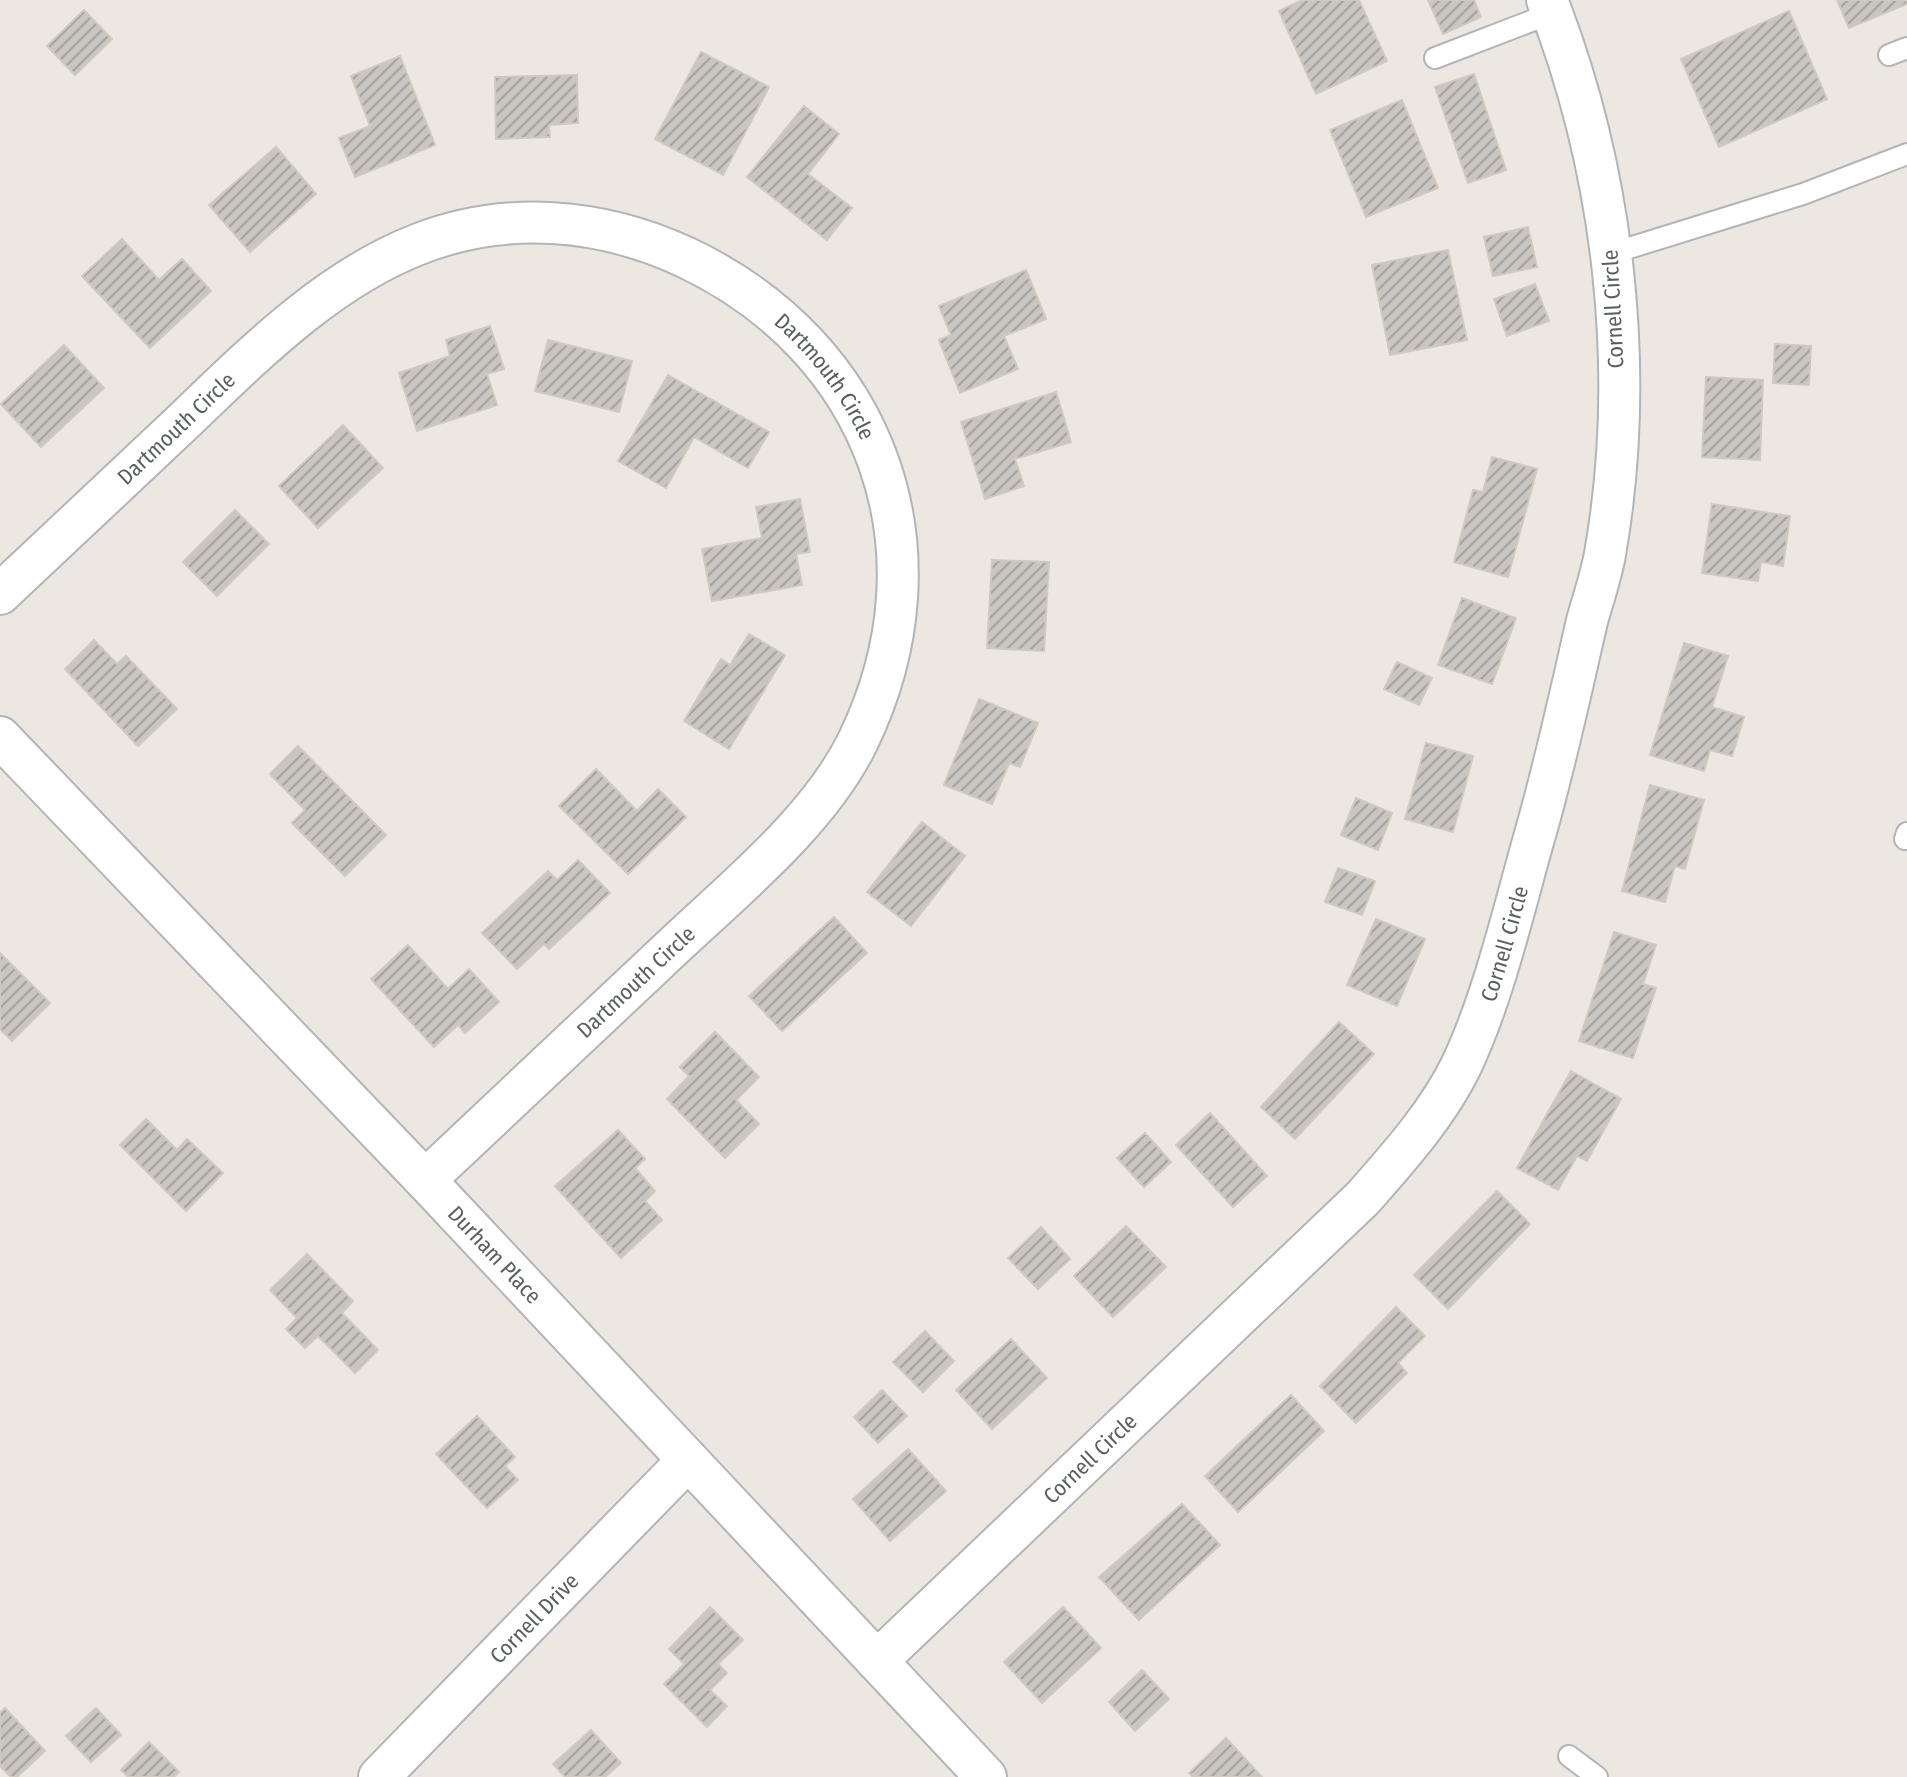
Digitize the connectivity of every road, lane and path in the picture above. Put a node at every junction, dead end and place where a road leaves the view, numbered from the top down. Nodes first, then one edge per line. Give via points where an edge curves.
1 (1549, 6) edge
2 (1435, 58) dead end
3 (1907, 154) edge
4 (1613, 253) junction
5 (0, 594) edge
6 (0, 737) edge
7 (425, 1180) junction
8 (688, 1460) junction
9 (877, 1661) junction
10 (1569, 1756) dead end
11 (379, 1777) edge
12 (986, 1777) edge
13 (1597, 1777) edge

1 - 2 lane
1 - 4 street, Cornell Circle via 1581,98
3 - 4 lane via 1803,194
4 - 9 street, Cornell Circle via 1617,399 1605,555 1548,789 1501,955 1461,1065 1434,1112 1363,1198
5 - 7 street, Dartmouth Circle via 218,389 334,290 418,244 459,232 508,223 560,222 618,232 662,247 759,300 840,381 866,425 896,526 895,632 880,689 857,742 829,791 740,885
6 - 7 street, Durham Place
7 - 8 street, Durham Place
8 - 9 street, Durham Place
8 - 11 street, Cornell Drive
9 - 12 street, Durham Place
10 - 13 lane

